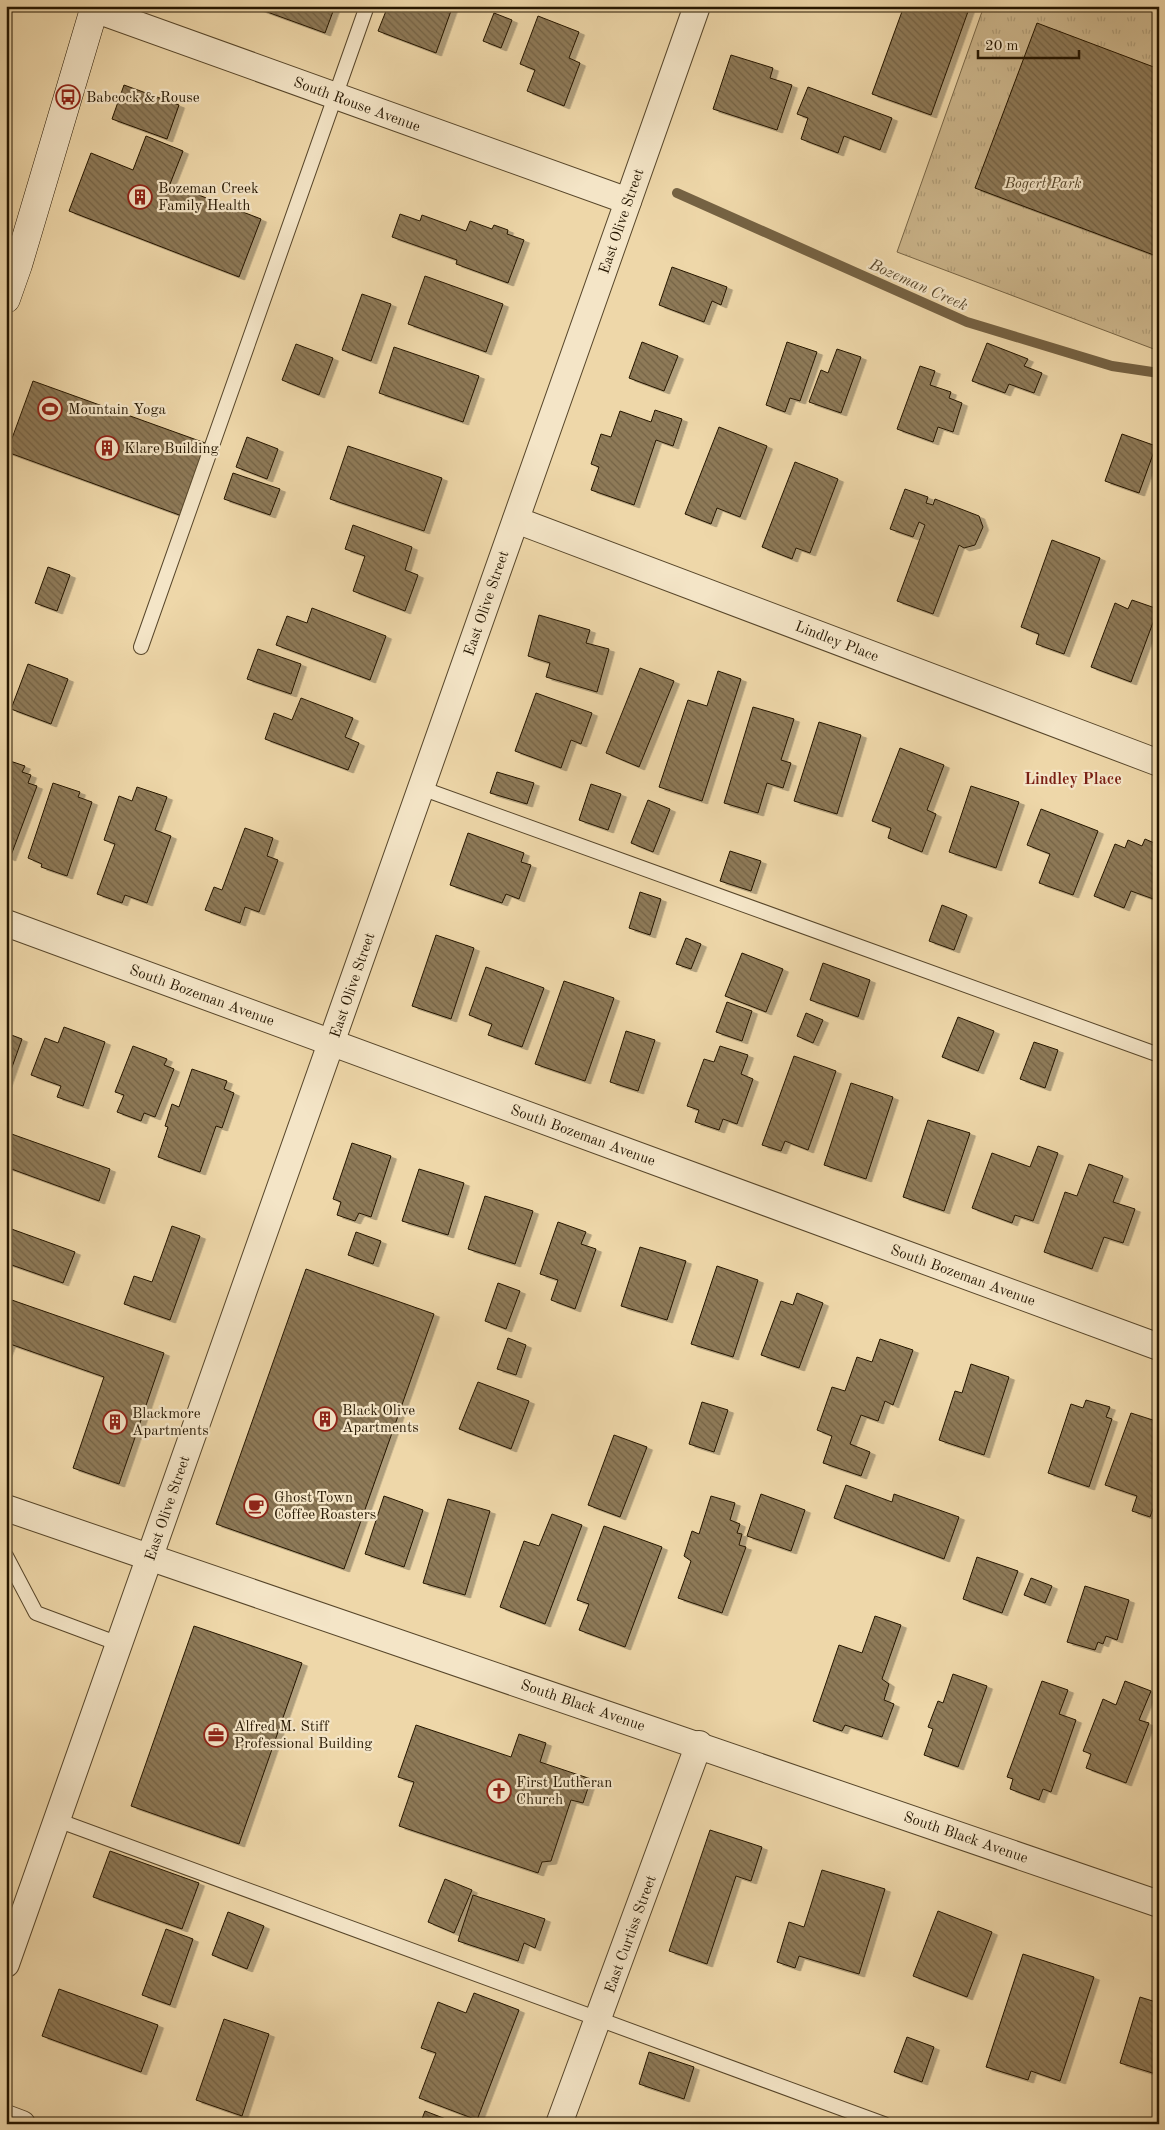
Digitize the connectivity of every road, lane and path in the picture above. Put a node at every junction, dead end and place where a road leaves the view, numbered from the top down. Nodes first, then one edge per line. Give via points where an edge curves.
1 (367, 6) edge
2 (697, 6) edge
3 (91, 7) edge
4 (335, 97) junction
5 (628, 201) junction
6 (6, 299) edge
7 (516, 520) junction
8 (141, 647) dead end
9 (1159, 763) edge
10 (421, 788) junction
11 (6, 923) edge
12 (331, 1043) junction
13 (1159, 1055) edge
14 (1159, 1348) edge
15 (6, 1508) edge
16 (6, 1556) edge
17 (150, 1558) junction
18 (119, 1644) junction
19 (699, 1744) junction
20 (57, 1820) junction
21 (1159, 1904) edge
22 (6, 1964) edge
23 (599, 2018) junction
24 (6, 2118) edge
25 (22, 2124) edge
26 (559, 2124) edge
27 (884, 2124) edge

1 - 4 lane
2 - 5 street, East Olive Street
3 - 4 street, South Rouse Avenue
3 - 6 street
4 - 5 street, South Rouse Avenue
4 - 8 lane
5 - 7 street, East Olive Street
7 - 9 street, Lindley Place
7 - 10 street, East Olive Street
10 - 12 street, East Olive Street
10 - 13 lane
11 - 12 street, South Bozeman Avenue
12 - 14 street, South Bozeman Avenue
12 - 17 street, East Olive Street
15 - 17 street, South Black Avenue
16 - 18 lane via 36,1613
17 - 18 street, East Olive Street
17 - 19 street, South Black Avenue
18 - 20 street, East Olive Street
19 - 21 street, South Black Avenue
19 - 23 street, East Curtiss Street
20 - 22 street, East Olive Street
20 - 23 lane
23 - 26 street, East Curtiss Street
23 - 27 lane
24 - 25 street

